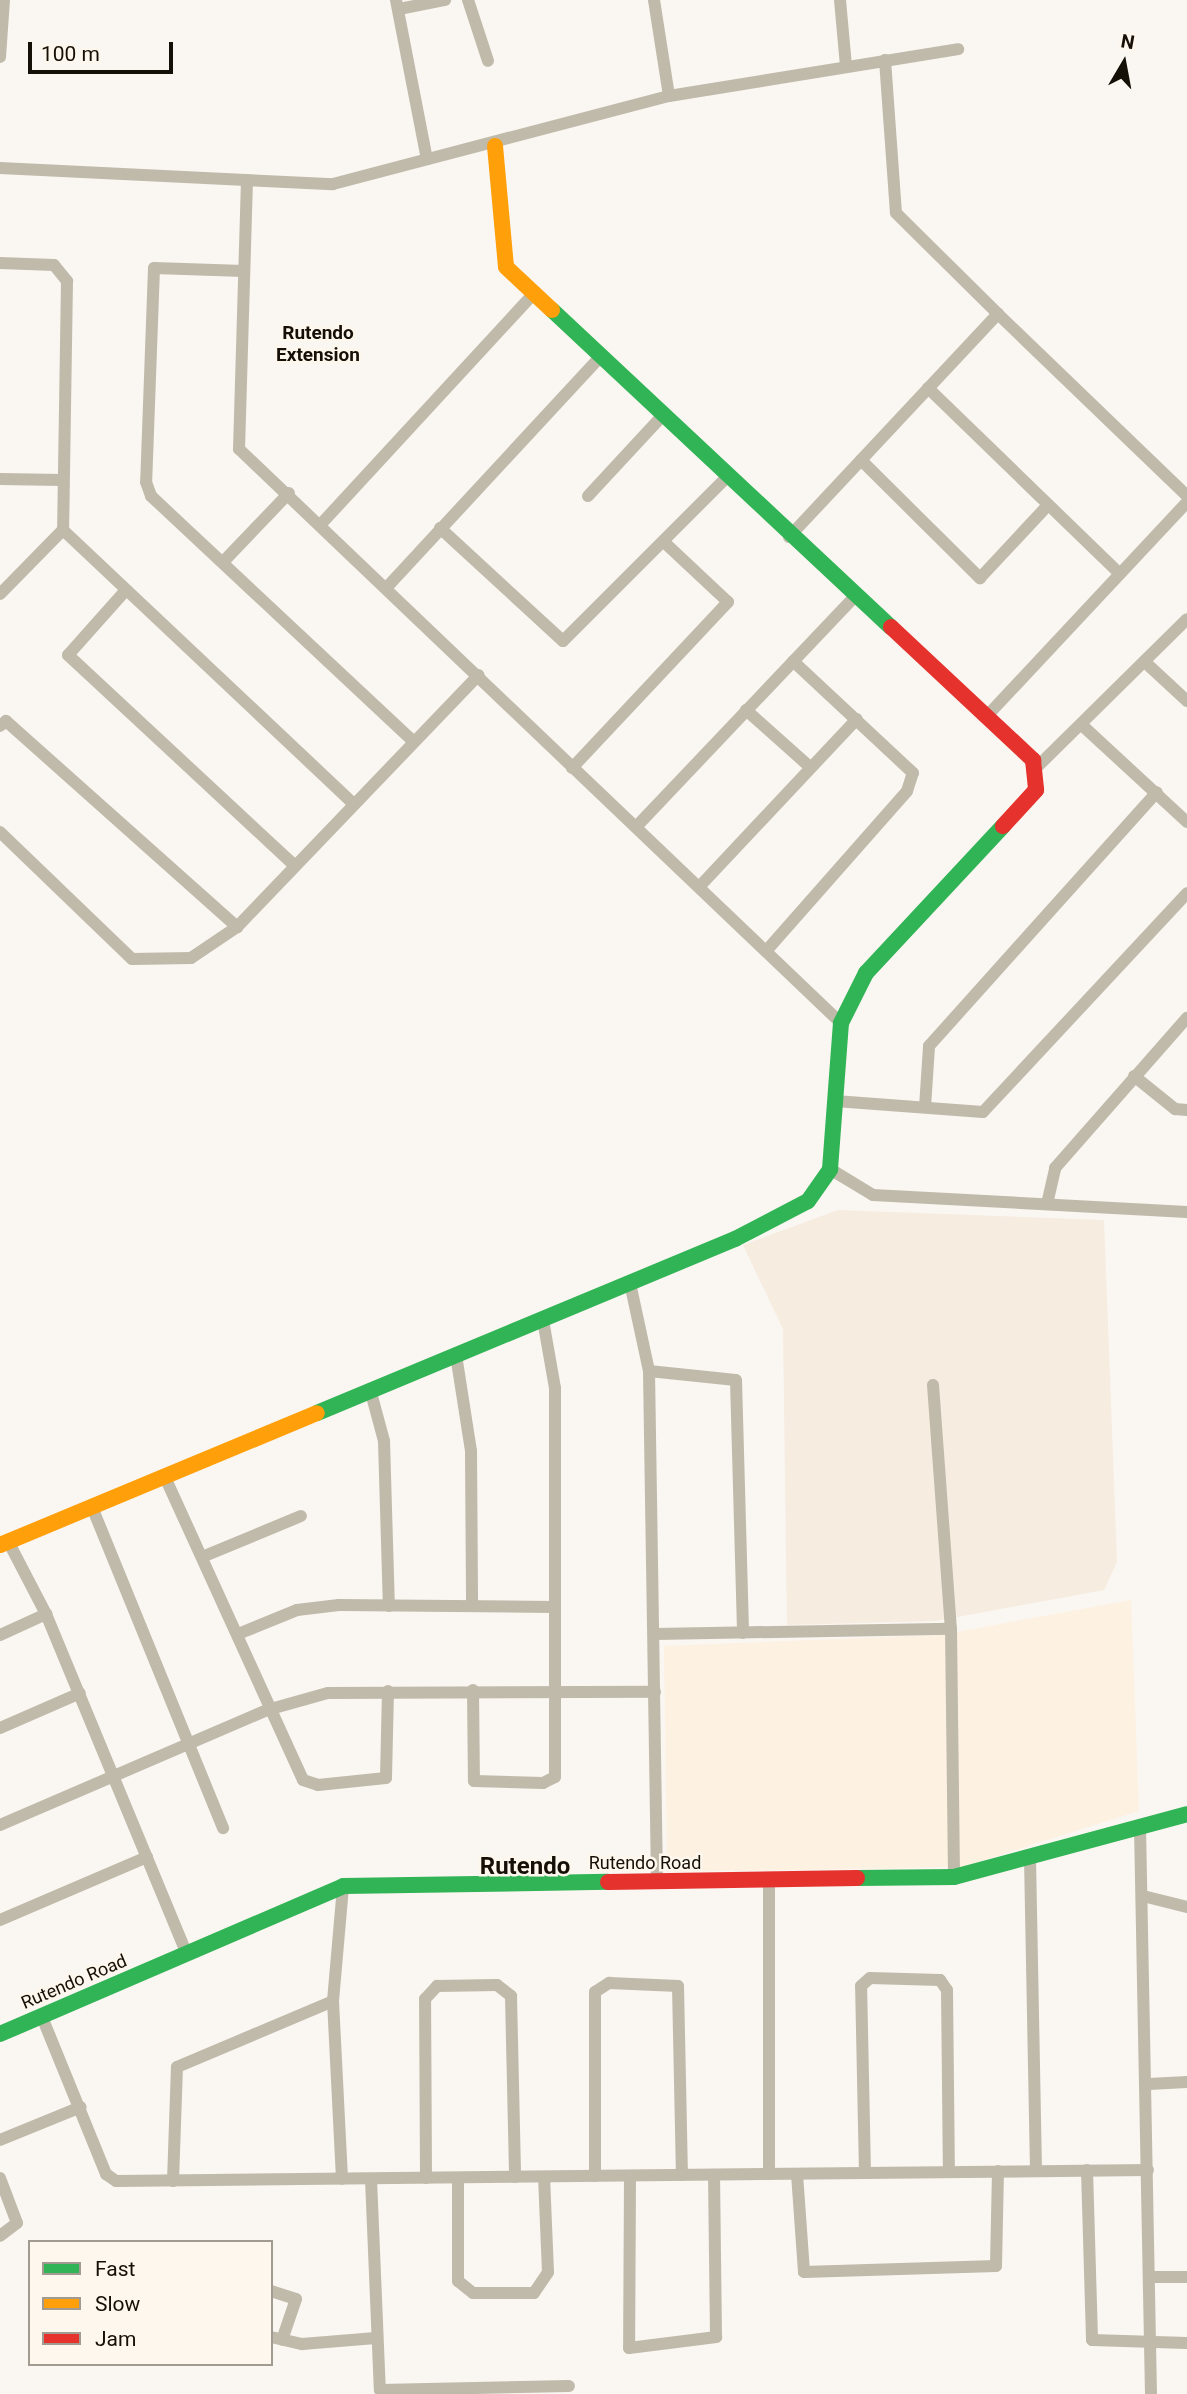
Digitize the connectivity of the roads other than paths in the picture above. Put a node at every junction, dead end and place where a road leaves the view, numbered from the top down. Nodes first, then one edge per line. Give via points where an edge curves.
1 (4, 0) edge
2 (445, 0) edge
3 (468, 0) edge
4 (654, 0) edge
5 (840, 0) edge
6 (397, 5) edge
7 (958, 49) dead end
8 (0, 57) edge
9 (885, 60) junction
10 (488, 61) dead end
11 (846, 66) junction
12 (668, 96) junction
13 (495, 146) junction
14 (427, 159) junction
15 (0, 168) edge
16 (247, 180) junction
17 (0, 263) edge
18 (244, 271) junction
19 (534, 293) junction
20 (998, 314) junction
21 (601, 356) junction
22 (928, 388) junction
23 (664, 414) junction
24 (861, 460) junction
25 (728, 476) junction
26 (0, 479) edge
27 (62, 480) junction
28 (289, 493) junction
29 (588, 496) dead end
30 (1187, 496) edge
31 (1187, 502) edge
32 (1048, 505) junction
33 (322, 523) junction
34 (440, 528) junction
35 (63, 530) junction
36 (789, 537) junction
37 (664, 542) junction
38 (224, 561) junction
39 (1121, 574) junction
40 (388, 586) junction
41 (126, 590) junction
42 (1, 592) edge
43 (854, 597) junction
44 (1187, 619) edge
45 (793, 661) junction
46 (1146, 663) junction
47 (479, 675) junction
48 (1187, 701) edge
49 (746, 710) junction
50 (986, 717) junction
51 (857, 719) junction
52 (0, 726) edge
53 (1084, 727) junction
54 (412, 740) junction
55 (810, 767) junction
56 (572, 768) junction
57 (1036, 768) junction
58 (1157, 792) junction
59 (352, 802) junction
60 (1187, 822) edge
61 (636, 827) junction
62 (0, 832) edge
63 (293, 864) junction
64 (700, 886) junction
65 (1187, 893) edge
66 (237, 927) junction
67 (767, 950) junction
68 (1187, 1018) edge
69 (841, 1023) junction
70 (1134, 1076) junction
71 (835, 1101) junction
72 (925, 1107) junction
73 (1187, 1110) edge
74 (830, 1169) junction
75 (1047, 1204) junction
76 (1187, 1212) edge
77 (630, 1283) junction
78 (543, 1320) junction
79 (456, 1355) junction
80 (649, 1371) junction
81 (933, 1385) dead end
82 (370, 1389) junction
83 (164, 1475) junction
84 (92, 1507) junction
85 (301, 1516) dead end
86 (4, 1543) edge
87 (202, 1557) junction
88 (389, 1606) junction
89 (472, 1606) junction
90 (554, 1607) junction
91 (46, 1614) junction
92 (951, 1629) junction
93 (743, 1633) junction
94 (238, 1634) junction
95 (656, 1634) junction
96 (0, 1635) edge
97 (473, 1690) junction
98 (559, 1690) junction
99 (388, 1691) junction
100 (655, 1692) junction
101 (80, 1693) junction
102 (267, 1710) junction
103 (0, 1728) edge
104 (193, 1745) junction
105 (115, 1775) junction
106 (1187, 1814) edge
107 (0, 1825) edge
108 (1140, 1827) junction
109 (223, 1828) dead end
110 (147, 1857) junction
111 (1030, 1858) junction
112 (954, 1877) junction
113 (657, 1882) junction
114 (769, 1882) junction
115 (343, 1886) junction
116 (1143, 1896) junction
117 (1187, 1907) edge
118 (0, 1920) edge
119 (187, 1954) junction
120 (333, 2001) junction
121 (42, 2017) junction
122 (0, 2034) edge
123 (1187, 2082) edge
124 (1149, 2084) junction
125 (81, 2107) junction
126 (0, 2140) edge
127 (1087, 2170) junction
128 (1148, 2170) junction
129 (998, 2171) junction
130 (1036, 2171) junction
131 (949, 2172) junction
132 (865, 2173) junction
133 (769, 2174) junction
134 (797, 2174) junction
135 (682, 2175) junction
136 (714, 2175) junction
137 (596, 2176) junction
138 (630, 2176) junction
139 (515, 2177) junction
140 (544, 2177) junction
141 (0, 2178) edge
142 (426, 2178) junction
143 (458, 2178) junction
144 (342, 2179) junction
145 (371, 2179) junction
146 (173, 2181) junction
147 (0, 2236) edge
148 (1149, 2277) junction
149 (1187, 2277) edge
150 (273, 2292) edge
151 (277, 2338) edge
152 (376, 2338) junction
153 (1148, 2343) junction
154 (1187, 2343) edge
155 (569, 2386) dead end
156 (1151, 2394) edge

1 - 8 street
2 - 6 street
3 - 10 street
4 - 12 street
5 - 11 street
6 - 14 street
7 - 9 street
9 - 11 street
9 - 20 street via 896,213
11 - 12 street
12 - 13 street
13 - 14 street
13 - 19 street via 500,251 506,267
14 - 16 street via 333,184
15 - 16 street
16 - 18 street
17 - 27 street via 54,265 67,281
18 - 28 street via 239,449
18 - 38 street via 154,268 146,482 152,496
19 - 21 street
19 - 33 street
20 - 22 street
20 - 30 street
21 - 23 street
21 - 34 street
22 - 24 street
22 - 32 street
23 - 25 street
23 - 29 street
24 - 32 street via 980,578
24 - 36 street
25 - 36 street
25 - 37 street
26 - 27 street
27 - 35 street
28 - 33 street
28 - 38 street
31 - 39 street
32 - 39 street
33 - 40 street
34 - 37 street via 563,641
34 - 40 street
35 - 41 street
35 - 42 street
36 - 43 street
37 - 56 street via 727,602
38 - 54 street
39 - 50 street
40 - 47 street
41 - 59 street
41 - 63 street via 68,656
43 - 45 street
43 - 50 street
44 - 46 street
45 - 49 street
45 - 51 street
46 - 48 street
46 - 53 street
47 - 54 street
47 - 56 street
49 - 55 street
49 - 61 street
50 - 57 street
51 - 55 street
51 - 67 street via 913,773 906,791
52 - 66 street via 6,721
53 - 57 street
53 - 58 street
54 - 59 street
55 - 64 street
56 - 61 street
57 - 69 street via 1036,790 866,973
58 - 60 street
58 - 72 street via 929,1046
59 - 63 street
61 - 64 street
62 - 66 street via 132,959 191,958
63 - 66 street
64 - 67 street
65 - 72 street via 983,1112
67 - 69 street
68 - 70 street
69 - 71 street
70 - 73 street via 1175,1109
70 - 75 street via 1055,1168
71 - 72 street
71 - 74 street
74 - 75 street via 873,1195
74 - 77 street via 807,1201
75 - 76 street
77 - 78 street
77 - 80 street
78 - 79 street
78 - 90 street via 555,1388
79 - 82 street
79 - 89 street via 471,1451
80 - 93 street via 736,1380
80 - 95 street
81 - 92 street
82 - 83 street
82 - 88 street via 384,1441
83 - 84 street
83 - 87 street
84 - 86 street
84 - 104 street
85 - 87 street
86 - 91 street
87 - 94 street
88 - 89 street
88 - 94 street via 297,1610
89 - 90 street
90 - 98 street
91 - 96 street
91 - 101 street
92 - 93 street
92 - 112 street
93 - 95 street
94 - 102 street
95 - 100 street
97 - 98 street
97 - 98 street via 474,1781 543,1783 559,1768
97 - 99 street
98 - 100 street
99 - 102 street via 328,1693
99 - 102 street via 388,1769 379,1783 303,1780
100 - 113 street
101 - 103 street
101 - 105 street
102 - 104 street
104 - 105 street
104 - 109 street
105 - 107 street
105 - 110 street
106 - 108 street, Rutendo Road
108 - 111 street, Rutendo Road
108 - 116 street
110 - 118 street
110 - 119 street
111 - 112 street, Rutendo Road
111 - 130 street
112 - 114 street, Rutendo Road
113 - 114 street, Rutendo Road
113 - 115 street, Rutendo Road
114 - 133 street
115 - 119 street, Rutendo Road
115 - 120 street
116 - 117 street
116 - 124 street
119 - 121 street, Rutendo Road
120 - 144 street
120 - 146 street via 177,2067
121 - 122 street, Rutendo Road
121 - 125 street
123 - 124 street
124 - 128 street
125 - 126 street
125 - 146 street via 106,2174 116,2181
127 - 128 street
127 - 130 street
127 - 153 street via 1091,2340
128 - 148 street
129 - 130 street
129 - 131 street
129 - 134 street via 996,2266 870,2271 800,2269
131 - 132 street
131 - 132 street via 947,1990 940,1980 870,1978 861,1986
132 - 134 street
133 - 134 street
133 - 136 street
135 - 136 street
135 - 137 street via 680,1993 670,1983 609,1983 596,1992
135 - 138 street
136 - 138 street via 716,2337 629,2348
137 - 138 street
137 - 140 street
139 - 140 street
139 - 142 street via 511,1996 497,1985 437,1986 425,1999
139 - 143 street
140 - 143 street via 548,2273 534,2293 474,2293 458,2281
141 - 147 street via 16,2223
142 - 143 street
142 - 145 street
144 - 145 street
144 - 146 street
145 - 152 street
148 - 149 street
148 - 153 street
150 - 151 street via 296,2299
151 - 152 street via 302,2344
152 - 155 street via 380,2390
153 - 154 street
153 - 156 street

